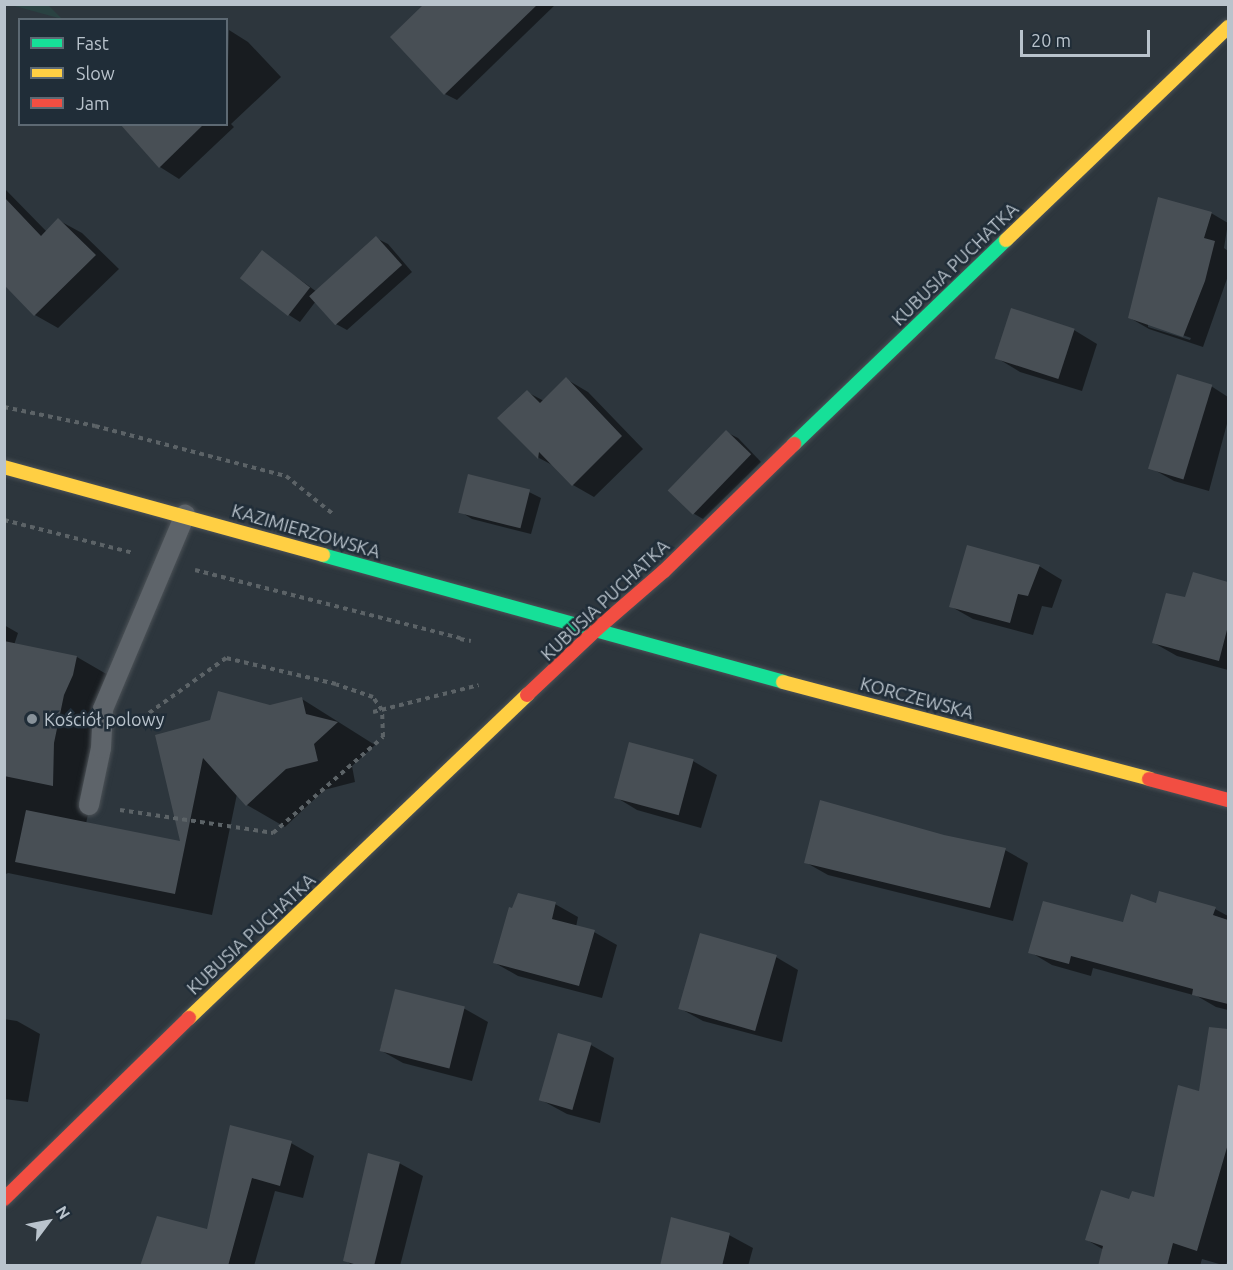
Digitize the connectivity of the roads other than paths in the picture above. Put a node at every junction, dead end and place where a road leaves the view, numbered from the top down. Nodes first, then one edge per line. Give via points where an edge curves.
1 (1228, 27) edge
2 (4, 467) edge
3 (184, 515) junction
4 (597, 629) junction
5 (1228, 800) edge
6 (89, 805) road end
7 (4, 1199) edge

1 - 4 street, KUBUSIA PUCHATKA via 664,571
2 - 3 street, KAZIMIERZOWSKA
3 - 4 street, KAZIMIERZOWSKA via 472,598
3 - 6 lane via 103,709 101,748
4 - 5 street, KORCZEWSKA
4 - 7 street, KUBUSIA PUCHATKA

